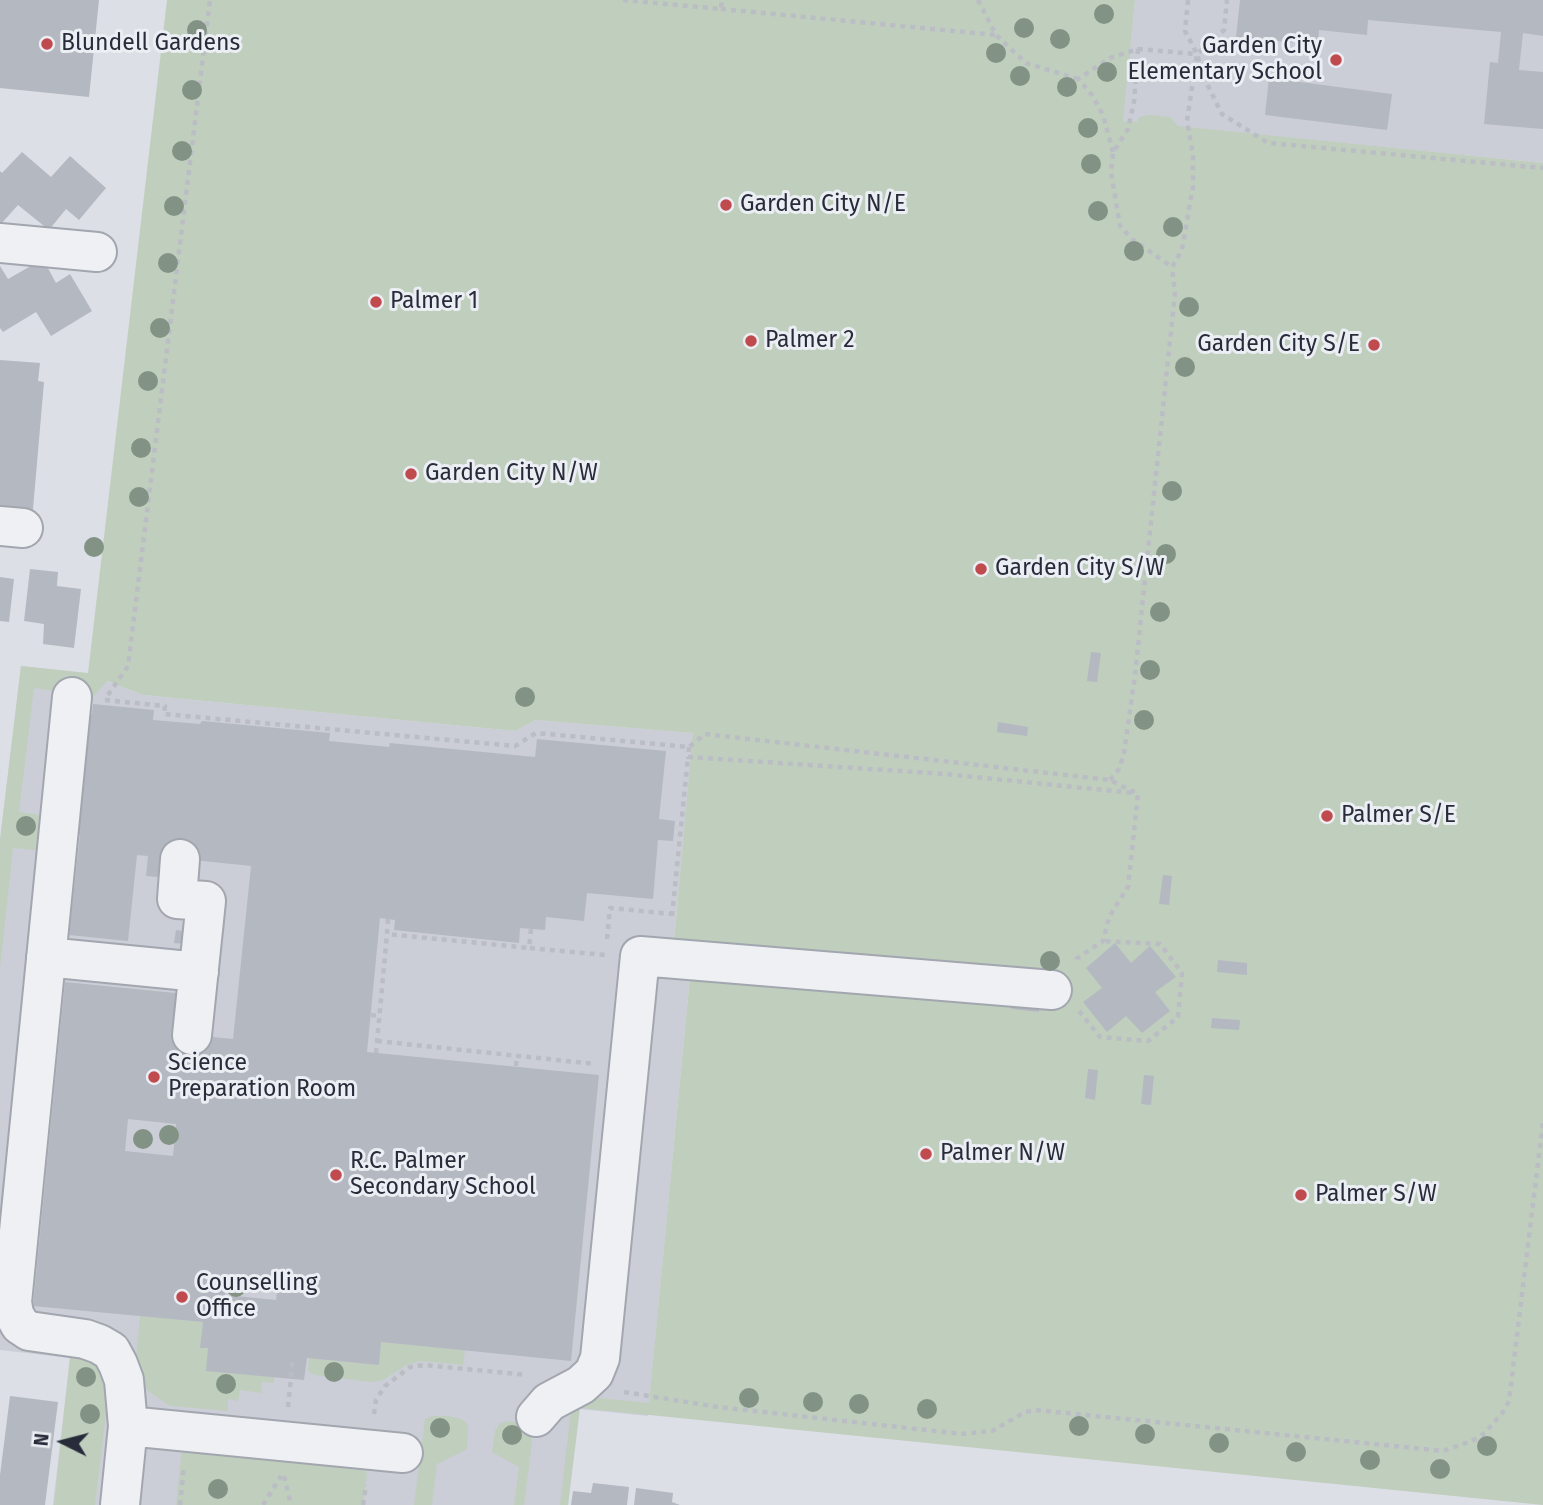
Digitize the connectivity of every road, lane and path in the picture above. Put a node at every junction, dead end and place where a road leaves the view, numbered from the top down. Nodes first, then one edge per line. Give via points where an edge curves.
1 (210, 0) edge
2 (623, 0) edge
3 (722, 0) edge
4 (978, 0) edge
5 (1188, 0) edge
6 (1227, 0) edge
7 (721, 9) junction
8 (996, 34) junction
9 (1138, 49) junction
10 (1197, 54) junction
11 (1078, 79) junction
12 (1113, 153) junction
13 (1543, 168) edge
14 (0, 243) edge
15 (97, 252) dead end
16 (1172, 267) junction
17 (89, 698) junction
18 (689, 747) junction
19 (688, 757) junction
20 (1110, 780) junction
21 (1138, 794) junction
22 (180, 859) dead end
23 (672, 914) junction
24 (388, 919) dead end
25 (531, 929) dead end
26 (387, 934) junction
27 (1103, 941) junction
28 (529, 948) junction
29 (46, 957) junction
30 (669, 958) junction
31 (199, 972) junction
32 (1062, 991) junction
33 (371, 1015) dead end
34 (379, 1016) junction
35 (192, 1035) dead end
36 (377, 1041) junction
37 (376, 1053) dead end
38 (517, 1056) junction
39 (516, 1066) dead end
40 (607, 1066) dead end
41 (1543, 1122) edge
42 (293, 1357) dead end
43 (532, 1376) dead end
44 (581, 1385) junction
45 (288, 1412) dead end
46 (537, 1417) dead end
47 (373, 1419) dead end
48 (128, 1426) junction
49 (403, 1453) dead end
50 (120, 1505) edge
51 (263, 1505) edge
52 (291, 1505) edge

1 - 17 path via 128,666
2 - 7 path
3 - 7 path
4 - 8 path
5 - 10 path via 1185,31
6 - 10 path via 1224,30
7 - 8 path
8 - 11 path via 1026,63
9 - 10 path
9 - 11 path via 1110,58
9 - 12 path via 1128,129
10 - 13 path via 1222,114 1268,143
10 - 16 path via 1187,121 1193,186 1182,250
11 - 12 path via 1103,114
12 - 16 path via 1111,172 1120,226
14 - 15 lane
16 - 20 path via 1175,293 1135,675 1124,753
17 - 18 path via 165,706 164,714 515,747 536,733
17 - 29 lane
18 - 19 path
18 - 20 path via 705,734
19 - 21 path via 945,774
19 - 23 path
20 - 21 path
21 - 27 path via 1128,887 1109,917
22 - 31 lane via 177,899 206,901
23 - 28 path via 610,908 605,955
23 - 30 path
24 - 26 path
25 - 28 path
26 - 28 path
26 - 34 path
27 - 32 path via 1076,959
27 - 32 path via 1160,944 1182,973 1178,1017 1148,1041 1100,1037
29 - 31 lane
29 - 48 lane via 14,1314 29,1331 85,1339 111,1351 124,1380
30 - 32 lane
30 - 44 lane via 640,956 600,1358 594,1373
31 - 35 lane
33 - 34 path
34 - 36 path
36 - 37 path
36 - 38 path
38 - 39 path
38 - 40 path
41 - 44 path via 1509,1401 1485,1433 1443,1451 1035,1410 992,1431 962,1434 718,1407
42 - 45 path
43 - 47 path via 410,1367 384,1386
44 - 46 lane via 549,1402
48 - 49 lane
48 - 50 lane
51 - 52 path via 283,1472

